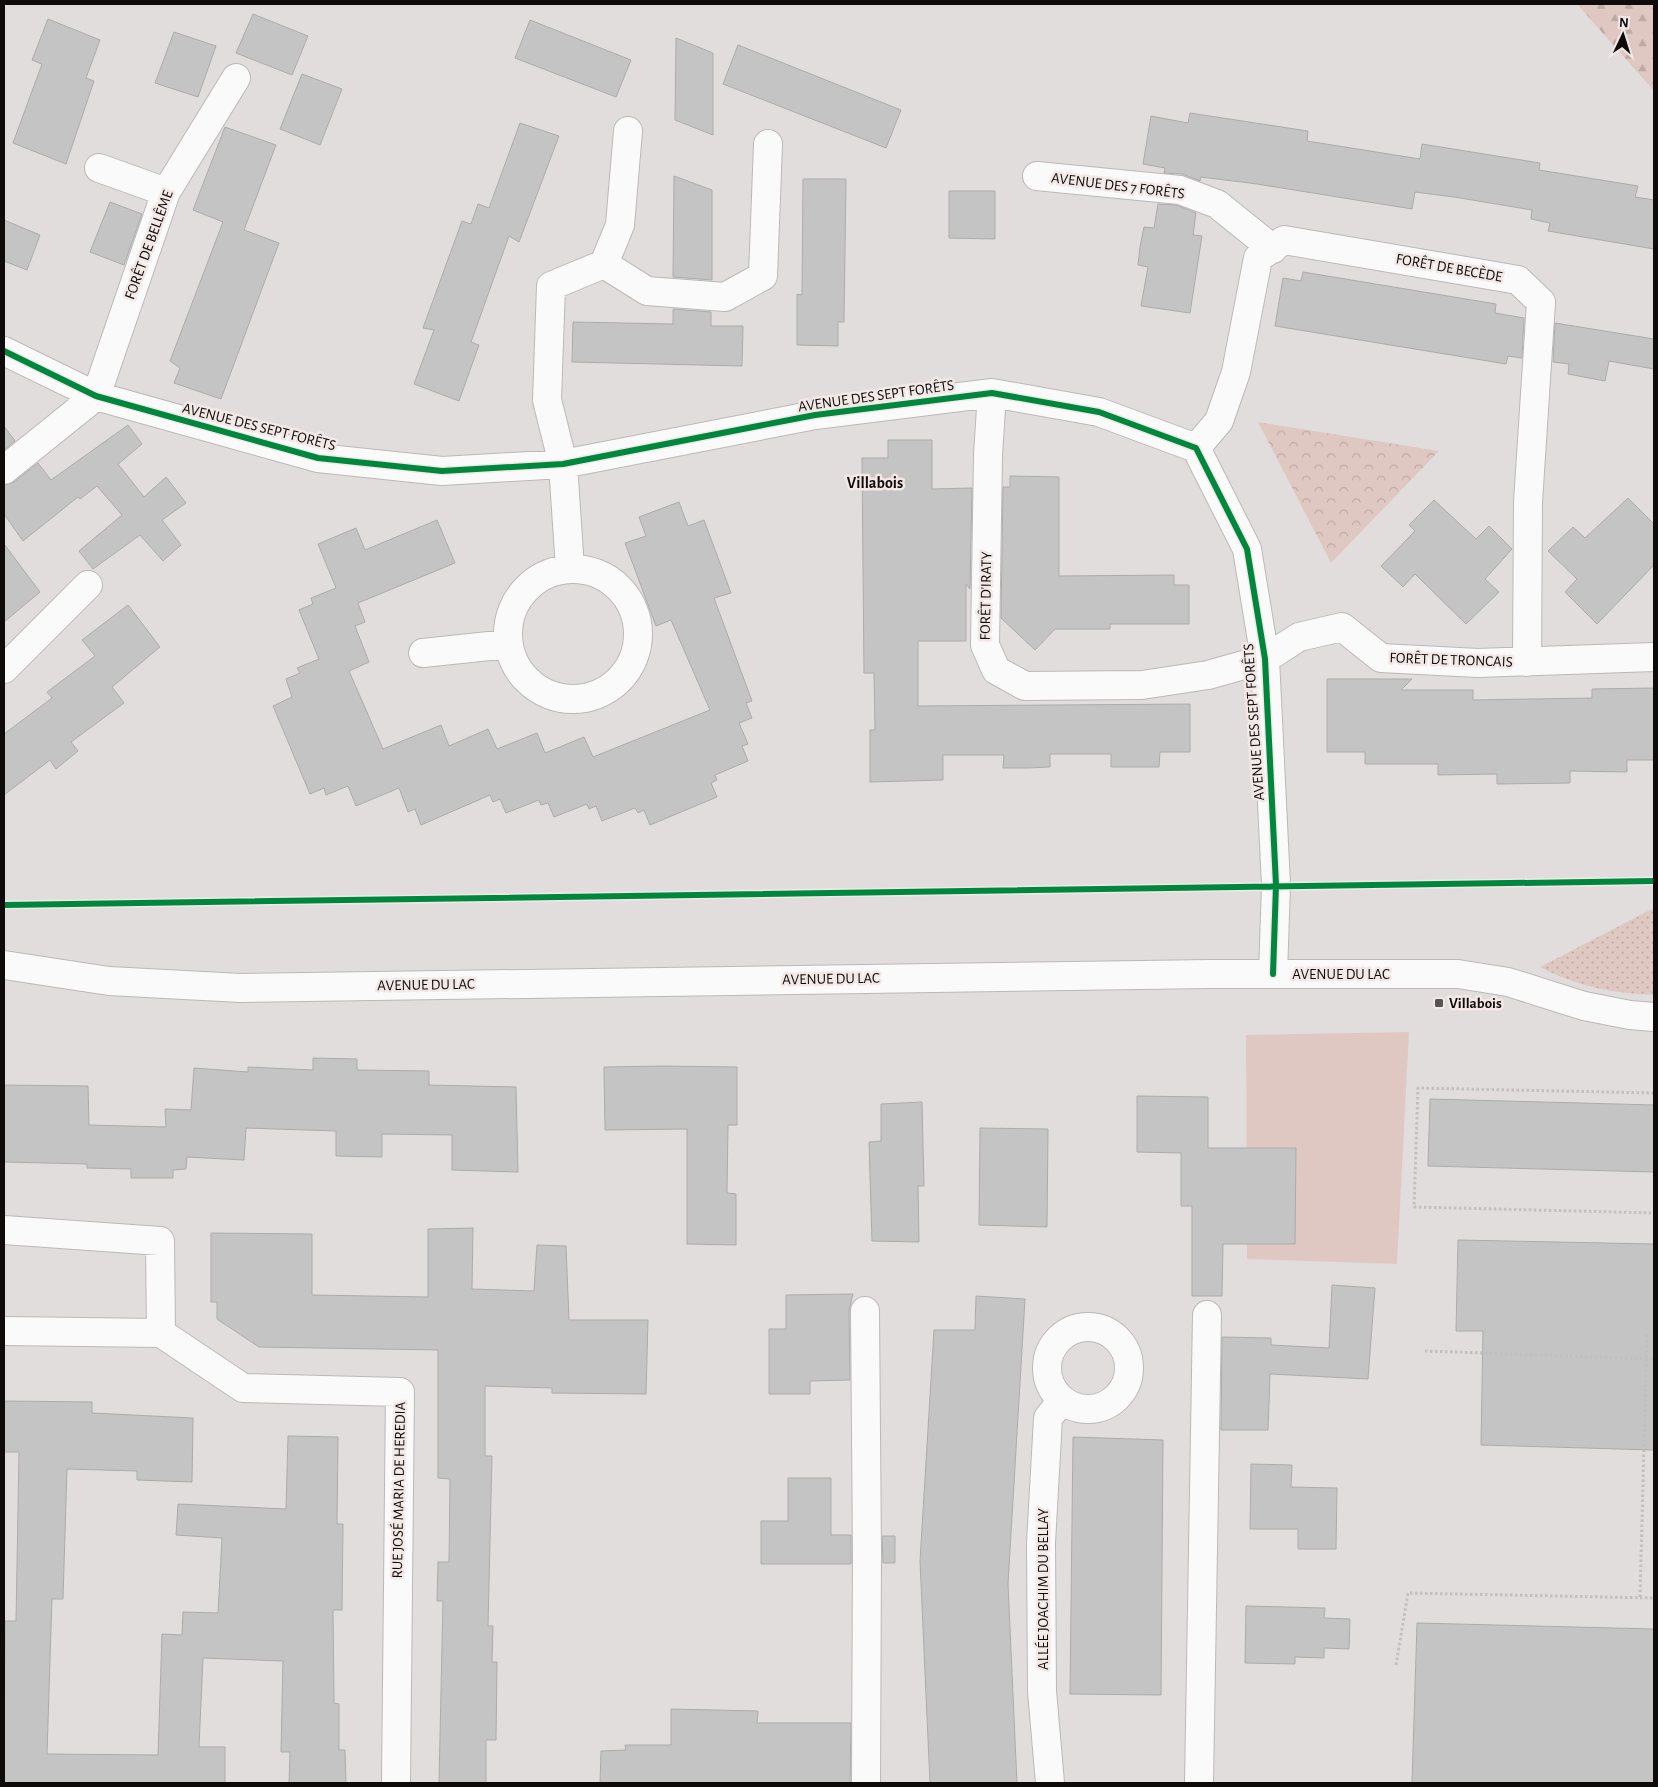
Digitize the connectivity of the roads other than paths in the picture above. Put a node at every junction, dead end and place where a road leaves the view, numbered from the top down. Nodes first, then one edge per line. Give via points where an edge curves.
1 (236, 78) dead end
2 (628, 131) dead end
3 (768, 144) dead end
4 (99, 168) dead end
5 (1037, 176) dead end
6 (166, 192) junction
7 (1273, 248) junction
8 (604, 264) junction
9 (4, 351) edge
10 (992, 393) junction
11 (96, 396) junction
12 (1196, 448) junction
13 (563, 464) junction
14 (4, 470) edge
15 (570, 569) junction
16 (88, 585) dead end
17 (508, 644) junction
18 (423, 653) dead end
19 (1654, 657) edge
20 (1265, 659) junction
21 (1527, 662) junction
22 (4, 669) edge
23 (4, 965) edge
24 (1273, 974) junction
25 (1654, 1017) edge
26 (4, 1230) edge
27 (865, 1311) dead end
28 (1207, 1315) dead end
29 (4, 1330) edge
30 (161, 1333) junction
31 (1062, 1400) dead end
32 (396, 1783) edge
33 (866, 1783) edge
34 (1050, 1783) edge
35 (1199, 1783) edge

1 - 6 street, FORÊT DE BELLÊME
2 - 8 street via 620,225
3 - 8 street via 763,276 725,297 647,291
4 - 6 street
5 - 7 street, AVENUE DES 7 FORÊTS via 1180,190 1217,204
6 - 11 street, FORÊT DE BELLÊME
7 - 12 street via 1258,258 1236,372 1218,421
7 - 21 street, FORÊT DE BECÈDE via 1284,240 1518,280 1541,302 1528,502
8 - 13 street via 551,286 547,400
9 - 11 street, AVENUE DES SEPT FORÊTS
10 - 12 street, AVENUE DES SEPT FORÊTS via 1100,412
10 - 13 street, AVENUE DES SEPT FORÊTS via 815,416
10 - 20 street, FORÊT D'IRATY via 985,646 996,670 1026,686 1142,684 1208,675
11 - 13 street, AVENUE DES SEPT FORÊTS via 318,458 442,471
11 - 14 street
12 - 20 street, AVENUE DES SEPT FORÊTS via 1247,549
13 - 15 street
15 - 17 street via 549,574 530,585 516,602 508,622
15 - 17 street via 591,571 610,580 625,595 635,613 638,634 634,655 625,673 610,688 591,697 569,699 548,694 529,682 516,665
16 - 22 street
17 - 18 street
19 - 21 street, FORÊT DE TRONCAIS
20 - 21 street, FORÊT DE TRONCAIS via 1300,638 1342,627 1382,658
20 - 24 street, AVENUE DES SEPT FORÊTS via 1276,885
23 - 24 street, AVENUE DU LAC via 109,981 241,988
24 - 25 street, AVENUE DU LAC via 1458,974 1508,982 1584,1006
26 - 30 street via 160,1241
27 - 33 street
28 - 35 street
29 - 30 street
30 - 32 street, RUE JOSÉ MARIA DE HEREDIA via 243,1388 400,1392
31 - 34 street, ALLÉE JOACHIM DU BELLAY via 1048,1418 1041,1543 1042,1691

